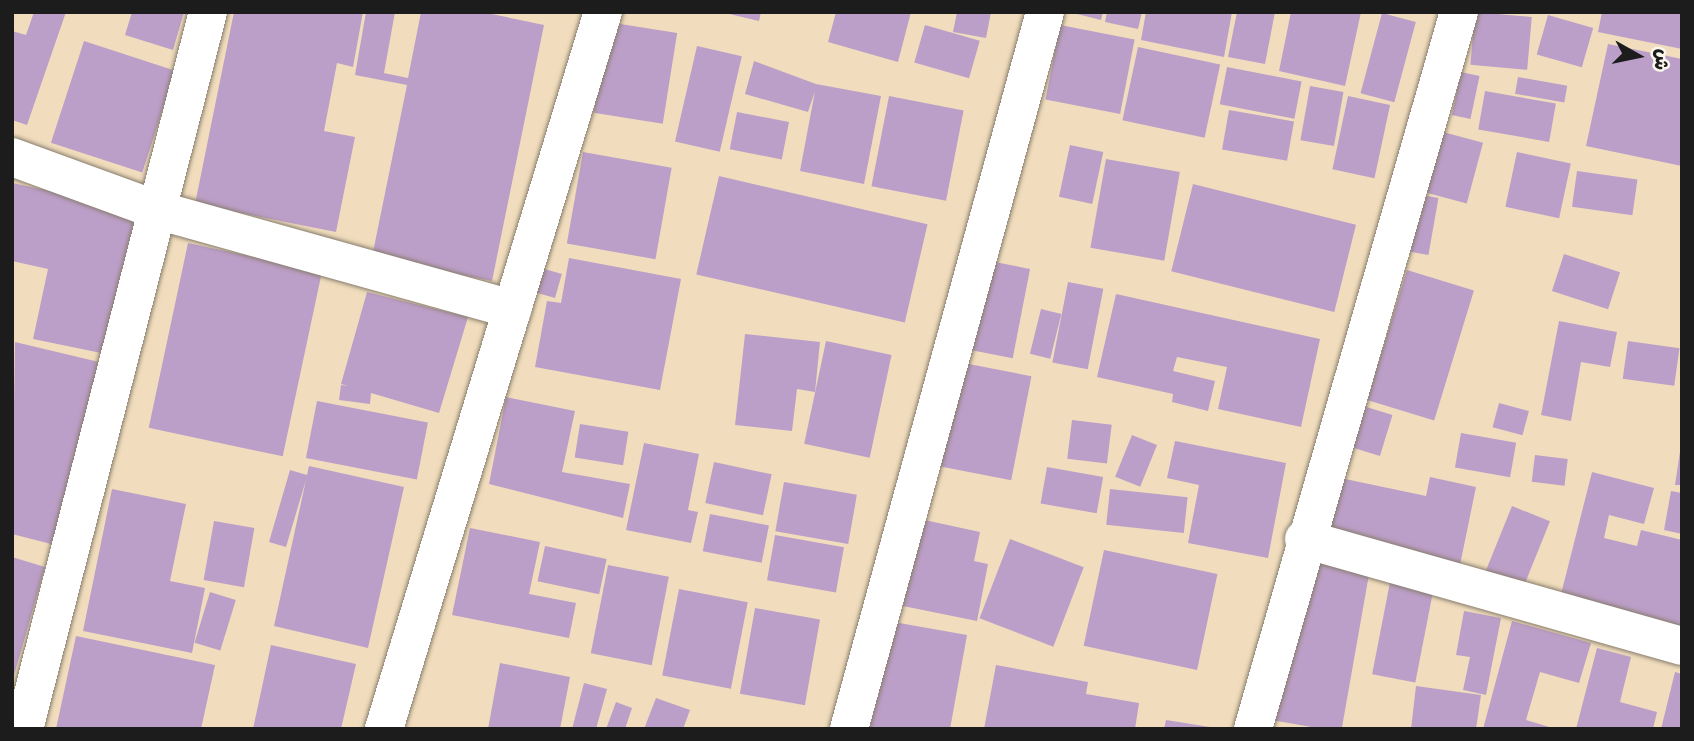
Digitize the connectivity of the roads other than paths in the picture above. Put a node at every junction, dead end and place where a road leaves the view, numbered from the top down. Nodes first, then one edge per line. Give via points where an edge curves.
1 (208, 12) edge
2 (603, 12) edge
3 (1045, 12) edge
4 (1459, 12) edge
5 (12, 157) edge
6 (157, 210) junction
7 (512, 309) junction
8 (1304, 540) junction
9 (1682, 646) edge
10 (24, 729) edge
11 (384, 729) edge
12 (849, 729) edge
13 (1253, 729) edge

1 - 6 street
2 - 7 street
3 - 12 street
4 - 8 street
5 - 6 street
6 - 7 street
6 - 10 street
7 - 11 street
8 - 9 street
8 - 13 street

